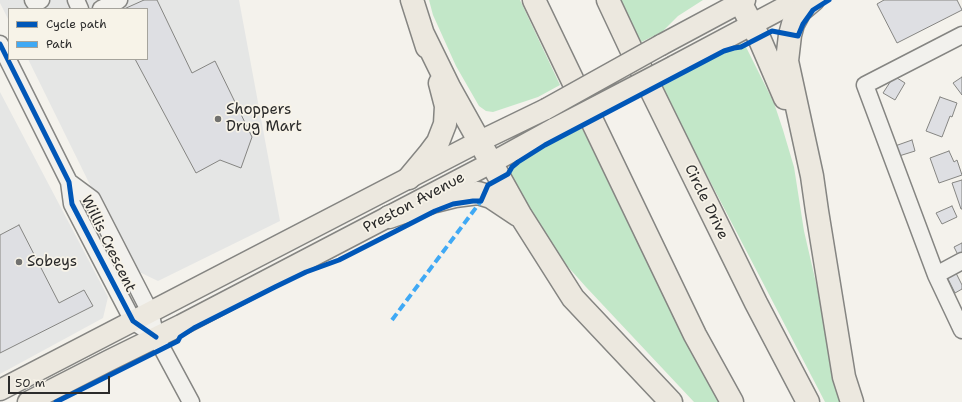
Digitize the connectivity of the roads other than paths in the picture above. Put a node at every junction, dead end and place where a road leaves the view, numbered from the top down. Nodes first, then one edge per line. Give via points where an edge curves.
1 (33, 0) edge
2 (41, 0) edge
3 (119, 0) edge
4 (412, 0) edge
5 (534, 0) edge
6 (608, 0) edge
7 (798, 0) edge
8 (812, 0) edge
9 (742, 1) edge
10 (103, 8) edge
11 (752, 25) junction
12 (423, 34) junction
13 (962, 35) edge
14 (9, 60) edge
15 (480, 141) junction
16 (491, 163) junction
17 (812, 176) junction
18 (409, 178) junction
19 (520, 216) junction
20 (388, 217) junction
21 (962, 262) edge
22 (936, 275) junction
23 (141, 316) junction
24 (962, 330) edge
25 (156, 337) junction
26 (0, 390) edge
27 (28, 402) edge
28 (191, 402) edge
29 (671, 402) edge
30 (732, 402) edge
31 (808, 402) edge
32 (852, 402) edge

1 - 2 street via 35,3
3 - 10 street
4 - 12 highway
5 - 30 highway via 689,321
6 - 31 highway, Circle Drive via 756,303
7 - 11 main road, Preston Avenue
8 - 17 highway via 800,11 793,24 787,61
9 - 11 highway
9 - 15 main road, Preston Avenue, bridge via 546,109
11 - 16 main road, Preston Avenue, bridge
11 - 17 highway via 787,101
12 - 15 highway
12 - 18 highway via 446,106 445,124 438,142
13 - 22 street via 865,85
14 - 23 street, Willis Crescent via 69,182 92,199
15 - 16 highway
15 - 18 main road, Preston Avenue
16 - 19 highway
16 - 20 main road, Preston Avenue
17 - 32 highway via 844,377
18 - 23 main road, Preston Avenue
19 - 20 highway via 494,198 478,193 435,201
19 - 29 highway via 573,298
20 - 25 main road, Preston Avenue
21 - 22 street
22 - 24 street
23 - 25 street, Willis Crescent
23 - 26 main road, Preston Avenue
25 - 27 main road, Preston Avenue
25 - 28 street, Willis Crescent

